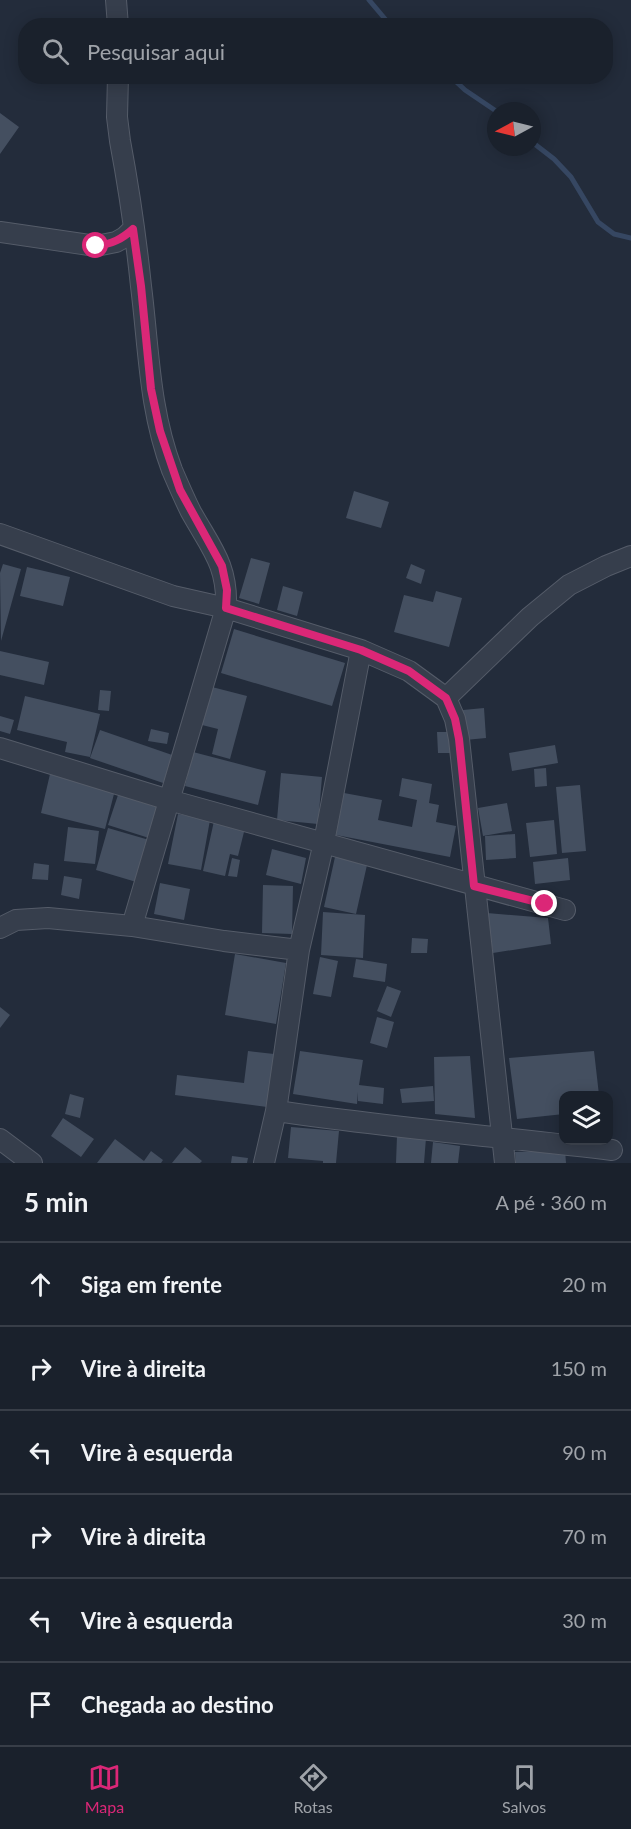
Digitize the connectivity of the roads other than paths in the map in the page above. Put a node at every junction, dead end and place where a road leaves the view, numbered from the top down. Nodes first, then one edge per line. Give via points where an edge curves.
1 (117, 0) edge
2 (118, 18) edge
3 (118, 84) edge
4 (133, 229) junction
5 (0, 232) edge
6 (1, 536) edge
7 (631, 556) edge
8 (226, 608) junction
9 (361, 650) junction
10 (446, 698) junction
11 (0, 748) edge
12 (169, 800) junction
13 (324, 842) junction
14 (474, 886) junction
15 (565, 910) dead end
16 (132, 926) junction
17 (0, 928) edge
18 (299, 950) junction
19 (276, 1111) junction
20 (503, 1137) junction
21 (0, 1139) edge
22 (612, 1150) dead end
23 (32, 1163) edge
24 (264, 1163) edge
25 (505, 1163) edge

1 - 2 street
3 - 4 street via 118,125
4 - 5 street via 116,242 96,246
4 - 8 street via 151,389 160,431 180,490 222,566
6 - 8 street via 173,596
7 - 10 street via 569,585
8 - 9 street
8 - 12 street
9 - 10 street via 409,671
9 - 13 street
10 - 14 street via 459,739
11 - 12 street
12 - 13 street
12 - 16 street
13 - 14 street
13 - 18 street
14 - 15 street
14 - 20 street
16 - 17 street via 48,918 16,920
16 - 18 street
18 - 19 street
19 - 20 street
19 - 24 street
20 - 22 street
20 - 25 street
21 - 23 street

